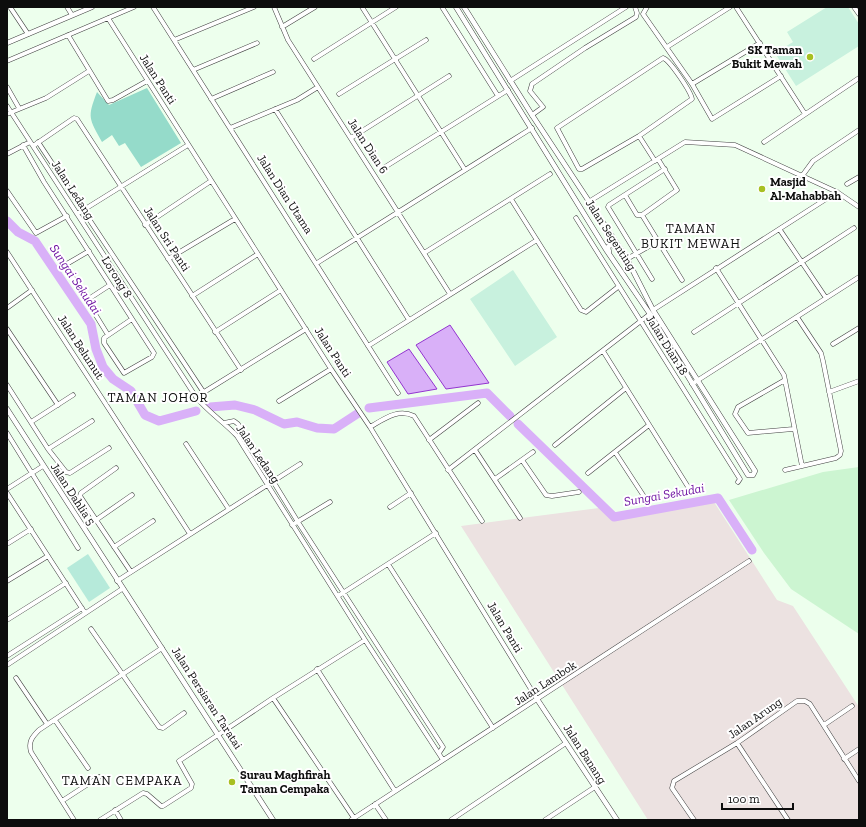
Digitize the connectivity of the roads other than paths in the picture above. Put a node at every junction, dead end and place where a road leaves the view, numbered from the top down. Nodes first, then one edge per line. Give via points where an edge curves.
1 (10, 7) edge
2 (67, 7) edge
3 (92, 7) edge
4 (134, 7) edge
5 (153, 7) edge
6 (254, 7) edge
7 (274, 7) edge
8 (315, 7) edge
9 (362, 7) edge
10 (396, 7) edge
11 (442, 7) edge
12 (456, 7) edge
13 (464, 7) edge
14 (626, 7) edge
15 (635, 7) edge
16 (647, 7) edge
17 (730, 7) edge
18 (736, 7) edge
19 (854, 7) edge
20 (859, 14) edge
21 (72, 15) junction
22 (108, 18) junction
23 (372, 22) junction
24 (282, 27) junction
25 (28, 34) junction
26 (68, 35) junction
27 (174, 40) junction
28 (426, 40) dead end
29 (7, 43) edge
30 (257, 43) dead end
31 (760, 43) junction
32 (667, 47) junction
33 (314, 59) dead end
34 (395, 59) junction
35 (7, 61) edge
36 (193, 70) junction
37 (89, 71) junction
38 (273, 72) dead end
39 (449, 76) dead end
40 (781, 76) junction
41 (859, 78) edge
42 (147, 81) junction
43 (510, 81) junction
44 (692, 84) junction
45 (318, 87) junction
46 (7, 88) edge
47 (508, 90) junction
48 (339, 94) dead end
49 (418, 96) junction
50 (498, 96) junction
51 (211, 99) junction
52 (7, 106) edge
53 (19, 108) junction
54 (275, 109) junction
55 (9, 113) edge
56 (805, 114) junction
57 (532, 115) junction
58 (230, 128) junction
59 (532, 128) junction
60 (859, 130) edge
61 (441, 132) junction
62 (639, 136) junction
63 (351, 138) junction
64 (38, 142) junction
65 (764, 142) dead end
66 (31, 144) junction
67 (23, 145) junction
68 (188, 145) junction
69 (7, 154) edge
70 (656, 160) junction
71 (386, 168) dead end
72 (665, 169) junction
73 (465, 170) junction
74 (550, 174) dead end
75 (802, 176) junction
76 (858, 180) edge
77 (212, 182) junction
78 (847, 184) dead end
79 (121, 187) junction
80 (7, 191) edge
81 (837, 192) junction
82 (625, 195) junction
83 (511, 198) junction
84 (590, 201) junction
85 (859, 207) edge
86 (84, 209) junction
87 (398, 212) junction
88 (77, 214) junction
89 (642, 215) junction
90 (67, 216) junction
91 (576, 218) dead end
92 (235, 219) junction
93 (602, 221) junction
94 (146, 224) junction
95 (592, 227) junction
96 (854, 228) dead end
97 (780, 230) junction
98 (357, 238) junction
99 (537, 240) junction
100 (658, 241) junction
101 (617, 246) junction
102 (89, 250) junction
103 (7, 252) edge
104 (424, 253) junction
105 (258, 254) junction
106 (609, 254) junction
107 (636, 254) junction
108 (168, 259) junction
109 (627, 259) junction
110 (803, 262) junction
111 (317, 263) junction
112 (716, 268) junction
113 (859, 277) edge
114 (652, 279) dead end
115 (682, 280) dead end
116 (110, 285) junction
117 (618, 287) junction
118 (32, 290) junction
119 (281, 290) junction
120 (450, 294) junction
121 (192, 296) junction
122 (826, 298) junction
123 (87, 300) junction
124 (144, 301) junction
125 (738, 303) junction
126 (136, 305) junction
127 (7, 308) edge
128 (652, 312) junction
129 (797, 317) junction
130 (132, 318) junction
131 (409, 320) junction
132 (640, 321) junction
133 (859, 328) edge
134 (7, 329) edge
135 (306, 329) junction
136 (215, 332) junction
137 (694, 332) dead end
138 (106, 336) junction
139 (761, 340) junction
140 (833, 344) dead end
141 (368, 346) junction
142 (603, 350) junction
143 (331, 369) junction
144 (241, 370) junction
145 (698, 380) junction
146 (784, 380) junction
147 (859, 381) edge
148 (692, 384) junction
149 (7, 385) edge
150 (626, 388) junction
151 (829, 392) junction
152 (204, 393) junction
153 (398, 393) dead end
154 (73, 395) dead end
155 (196, 397) junction
156 (279, 401) dead end
157 (478, 403) dead end
158 (58, 405) junction
159 (7, 409) edge
160 (92, 421) dead end
161 (31, 422) junction
162 (224, 423) junction
163 (649, 425) junction
164 (370, 427) junction
165 (793, 429) junction
166 (7, 433) edge
167 (429, 440) junction
168 (186, 444) dead end
169 (555, 445) dead end
170 (109, 448) dead end
171 (48, 449) junction
172 (475, 450) junction
173 (533, 452) dead end
174 (615, 452) junction
175 (522, 460) junction
176 (300, 464) dead end
177 (43, 466) junction
178 (802, 466) junction
179 (116, 468) dead end
180 (448, 470) junction
181 (785, 470) dead end
182 (32, 473) junction
183 (588, 473) dead end
184 (495, 479) junction
185 (273, 481) junction
186 (738, 482) dead end
187 (267, 484) junction
188 (7, 489) edge
189 (690, 490) dead end
190 (579, 492) dead end
191 (7, 493) edge
192 (411, 493) junction
193 (132, 495) dead end
194 (645, 498) dead end
195 (330, 502) dead end
196 (390, 507) dead end
197 (228, 508) junction
198 (520, 518) dead end
199 (96, 520) junction
200 (482, 520) dead end
201 (153, 521) dead end
202 (298, 522) junction
203 (292, 525) junction
204 (31, 529) junction
205 (436, 533) junction
206 (190, 534) junction
207 (7, 544) edge
208 (114, 547) junction
209 (78, 548) dead end
210 (48, 556) junction
211 (749, 561) dead end
212 (388, 564) junction
213 (131, 572) junction
214 (7, 581) edge
215 (117, 581) junction
216 (66, 583) junction
217 (122, 589) junction
218 (344, 592) junction
219 (338, 596) junction
220 (82, 608) junction
221 (85, 613) junction
222 (7, 620) edge
223 (91, 629) dead end
224 (365, 640) junction
225 (162, 648) junction
226 (7, 657) edge
227 (8, 664) edge
228 (318, 668) junction
229 (122, 675) junction
230 (16, 678) dead end
231 (273, 698) junction
232 (537, 699) junction
233 (852, 706) dead end
234 (184, 713) dead end
235 (55, 720) junction
236 (47, 724) junction
237 (824, 725) junction
238 (493, 728) junction
239 (218, 734) junction
240 (566, 743) junction
241 (737, 743) junction
242 (859, 749) edge
243 (439, 753) junction
244 (844, 759) junction
245 (443, 760) junction
246 (88, 768) dead end
247 (100, 777) dead end
248 (859, 781) edge
249 (595, 787) junction
250 (395, 791) junction
251 (62, 801) junction
252 (375, 804) junction
253 (115, 810) junction
254 (352, 819) edge
255 (74, 820) edge
256 (100, 820) edge
257 (121, 820) edge
258 (273, 820) edge
259 (386, 820) edge
260 (451, 820) edge
261 (545, 820) edge
262 (616, 820) edge
263 (694, 820) edge
264 (788, 820) edge

1 - 25 street
2 - 21 street
3 - 21 street
4 - 22 street
5 - 27 street, Jalan Dian Utama
6 - 27 street
7 - 24 street, Jalan Dian 6
8 - 24 street
9 - 23 street
10 - 23 street
11 - 50 street
12 - 47 street, Jalan Segenting
13 - 43 street, Jalan Segenting
14 - 43 street
15 - 57 street via 636,17 532,84 530,91 543,107
16 - 32 street via 643,14
17 - 32 street
18 - 31 street
19 - 20 street
21 - 25 street
22 - 26 street
22 - 42 street, Jalan Panti
23 - 33 street
23 - 34 street
24 - 45 street, Jalan Dian 6
25 - 29 street
26 - 35 street
26 - 37 street
27 - 36 street, Jalan Dian Utama
28 - 34 street
30 - 36 street
31 - 40 street
31 - 44 street
32 - 44 street
34 - 48 street
34 - 49 street
36 - 51 street, Jalan Dian Utama
37 - 42 street via 108,102
37 - 53 street via 46,98
38 - 51 street
39 - 49 street
40 - 44 street via 712,119
40 - 56 street
41 - 56 street
42 - 68 street, Jalan Panti
43 - 57 street, Jalan Segenting
45 - 54 street via 297,100
45 - 63 street, Jalan Dian 6
46 - 53 street
47 - 50 street
47 - 59 street, Jalan Segenting
49 - 61 street
49 - 63 street
50 - 61 street
51 - 58 street, Jalan Dian Utama
52 - 55 street, Jalan Ledang
53 - 55 street
54 - 58 street
54 - 98 street
55 - 66 street, Jalan Ledang
56 - 65 street
57 - 84 street, Jalan Segenting
58 - 111 street, Jalan Dian Utama
59 - 73 street
59 - 95 street, Jalan Segenting
60 - 75 street via 813,161
61 - 71 street
61 - 73 street
62 - 62 street via 692,100 680,77 663,58 557,128 579,168 582,169
62 - 70 street
63 - 87 street, Jalan Dian 6
64 - 66 street
64 - 79 street, Jalan Sri Panti via 74,118 77,119
64 - 86 street
66 - 67 street
66 - 88 street, Jalan Ledang
67 - 69 street
67 - 90 street, Lorong 8
68 - 77 street, Jalan Panti
68 - 79 street
70 - 72 street
70 - 75 street via 685,142 729,144
70 - 84 street
72 - 82 street
72 - 89 street via 677,190
73 - 87 street
74 - 83 street
75 - 81 street
76 - 78 street
77 - 92 street, Jalan Panti
77 - 94 street
79 - 86 street
79 - 94 street, Jalan Sri Panti
80 - 90 street via 36,233
81 - 85 street
81 - 97 street
82 - 89 street via 637,215
82 - 107 street via 609,205 609,210
83 - 99 street
83 - 104 street
84 - 93 street, Jalan Segenting
86 - 88 street
86 - 124 street
87 - 98 street
87 - 104 street, Jalan Dian 6
88 - 126 street, Jalan Ledang
89 - 100 street
90 - 102 street, Lorong 8
91 - 117 street, Jalan Dian 18
92 - 105 street, Jalan Panti
92 - 108 street
93 - 95 street via 601,230
93 - 101 street, Jalan Segenting
94 - 108 street, Jalan Sri Panti
95 - 106 street, Jalan Segenting
96 - 110 street
97 - 110 street
97 - 112 street
98 - 111 street
98 - 131 street
99 - 117 street via 583,312
99 - 120 street
100 - 107 street
100 - 115 street
101 - 106 street via 610,244
101 - 109 street, Jalan Segenting
102 - 116 street, Lorong 8
102 - 123 street via 65,266
103 - 118 street, Jalan Belumut
104 - 120 street, Jalan Dian 6
105 - 119 street, Jalan Panti
105 - 121 street
106 - 128 street, Jalan Segenting
107 - 109 street
107 - 114 street
108 - 121 street, Jalan Sri Panti
109 - 128 street, Jalan Segenting
110 - 122 street
110 - 125 street
111 - 141 street, Jalan Dian Utama
112 - 125 street
112 - 128 street
113 - 122 street
116 - 123 street
116 - 130 street, Lorong 8
117 - 132 street, Jalan Dian 18
118 - 127 street
118 - 206 street, Jalan Belumut
119 - 135 street, Jalan Panti
119 - 136 street
120 - 131 street
121 - 136 street, Jalan Sri Panti
122 - 129 street
123 - 138 street
124 - 126 street
124 - 152 street
125 - 137 street
125 - 139 street
126 - 155 street, Jalan Ledang
128 - 132 street
128 - 145 street, Jalan Segenting
128 - 148 street, Jalan Segenting
129 - 139 street
129 - 151 street via 821,353
130 - 138 street
130 - 138 street, Lorong 8 via 154,353 152,357 123,373 104,343
131 - 141 street
132 - 142 street
132 - 186 street, Jalan Dian 18 via 740,479
133 - 140 street
134 - 158 street
135 - 143 street, Jalan Panti
135 - 144 street
136 - 144 street, Jalan Sri Panti
139 - 145 street
139 - 146 street via 784,375
141 - 153 street, Jalan Dian Utama
142 - 150 street
142 - 172 street
143 - 156 street
143 - 164 street, Jalan Panti
144 - 152 street
145 - 148 street
145 - 148 street, Jalan Segenting via 755,471 753,475 748,475
146 - 165 street
146 - 165 street via 738,407 735,414 748,433
147 - 151 street
149 - 161 street, Jalan Dahlia 5
150 - 163 street
150 - 169 street
151 - 178 street via 840,455
152 - 155 street
154 - 158 street
155 - 162 street, Jalan Ledang via 210,413
157 - 167 street
158 - 161 street
159 - 177 street, Jalan Dahlia 5
160 - 171 street
161 - 171 street, Jalan Dahlia 5
162 - 185 street via 234,421 238,424
162 - 187 street, Jalan Ledang via 237,436
163 - 174 street
163 - 189 street
164 - 167 street via 392,415 410,414 414,416
164 - 192 street, Jalan Panti
165 - 178 street
166 - 182 street
167 - 180 street
168 - 197 street
170 - 171 street, Jalan Dahlia 5 via 70,473 64,471
172 - 180 street
172 - 184 street
173 - 175 street
174 - 183 street
174 - 194 street
175 - 184 street
175 - 190 street via 546,495
176 - 185 street
177 - 182 street
177 - 215 street, Jalan Dahlia 5
178 - 181 street
179 - 199 street via 80,493 80,498
180 - 200 street
182 - 188 street
182 - 209 street
184 - 198 street
185 - 187 street
185 - 202 street
187 - 197 street
187 - 203 street, Jalan Ledang
191 - 204 street
192 - 196 street
192 - 205 street, Jalan Panti
193 - 199 street
195 - 202 street
197 - 206 street
199 - 208 street
201 - 208 street
202 - 203 street
202 - 218 street
203 - 219 street, Jalan Ledang
204 - 207 street
204 - 210 street
205 - 212 street
205 - 232 street, Jalan Panti
206 - 213 street
208 - 213 street
210 - 214 street
210 - 216 street
211 - 232 street, Jalan Lambok
212 - 218 street
212 - 238 street
213 - 215 street
215 - 217 street, Jalan Dahlia 5
216 - 220 street
216 - 222 street
217 - 221 street
217 - 225 street, Jalan Persiaran Taratai
218 - 219 street
218 - 243 street via 443,747
219 - 224 street, Jalan Ledang
220 - 221 street
220 - 226 street
221 - 227 street
223 - 229 street
224 - 228 street
224 - 243 street, Jalan Ledang
225 - 229 street
225 - 239 street, Jalan Persiaran Taratai
226 - 227 street
228 - 231 street
228 - 250 street
229 - 234 street via 159,727 163,728
229 - 235 street
230 - 236 street
231 - 239 street
231 - 254 street
232 - 238 street, Jalan Lambok
232 - 240 street, Jalan Banang
233 - 237 street
235 - 236 street
235 - 246 street
236 - 251 street via 33,736 30,748
237 - 241 street, Jalan Arung via 810,704 797,701
237 - 244 street, Jalan Arung
238 - 245 street, Jalan Lambok
239 - 253 street via 179,762 192,784 191,788 163,806 143,793
239 - 258 street, Jalan Persiaran Taratai
240 - 249 street, Jalan Banang
240 - 260 street
241 - 263 street, Jalan Arung via 671,785
241 - 264 street
242 - 244 street
243 - 245 street, Jalan Ledang
244 - 248 street, Jalan Arung
245 - 250 street, Jalan Lambok
247 - 251 street
249 - 261 street
249 - 262 street, Jalan Banang
250 - 252 street, Jalan Lambok
251 - 255 street
252 - 254 street, Jalan Lambok
252 - 259 street
253 - 256 street
253 - 257 street

